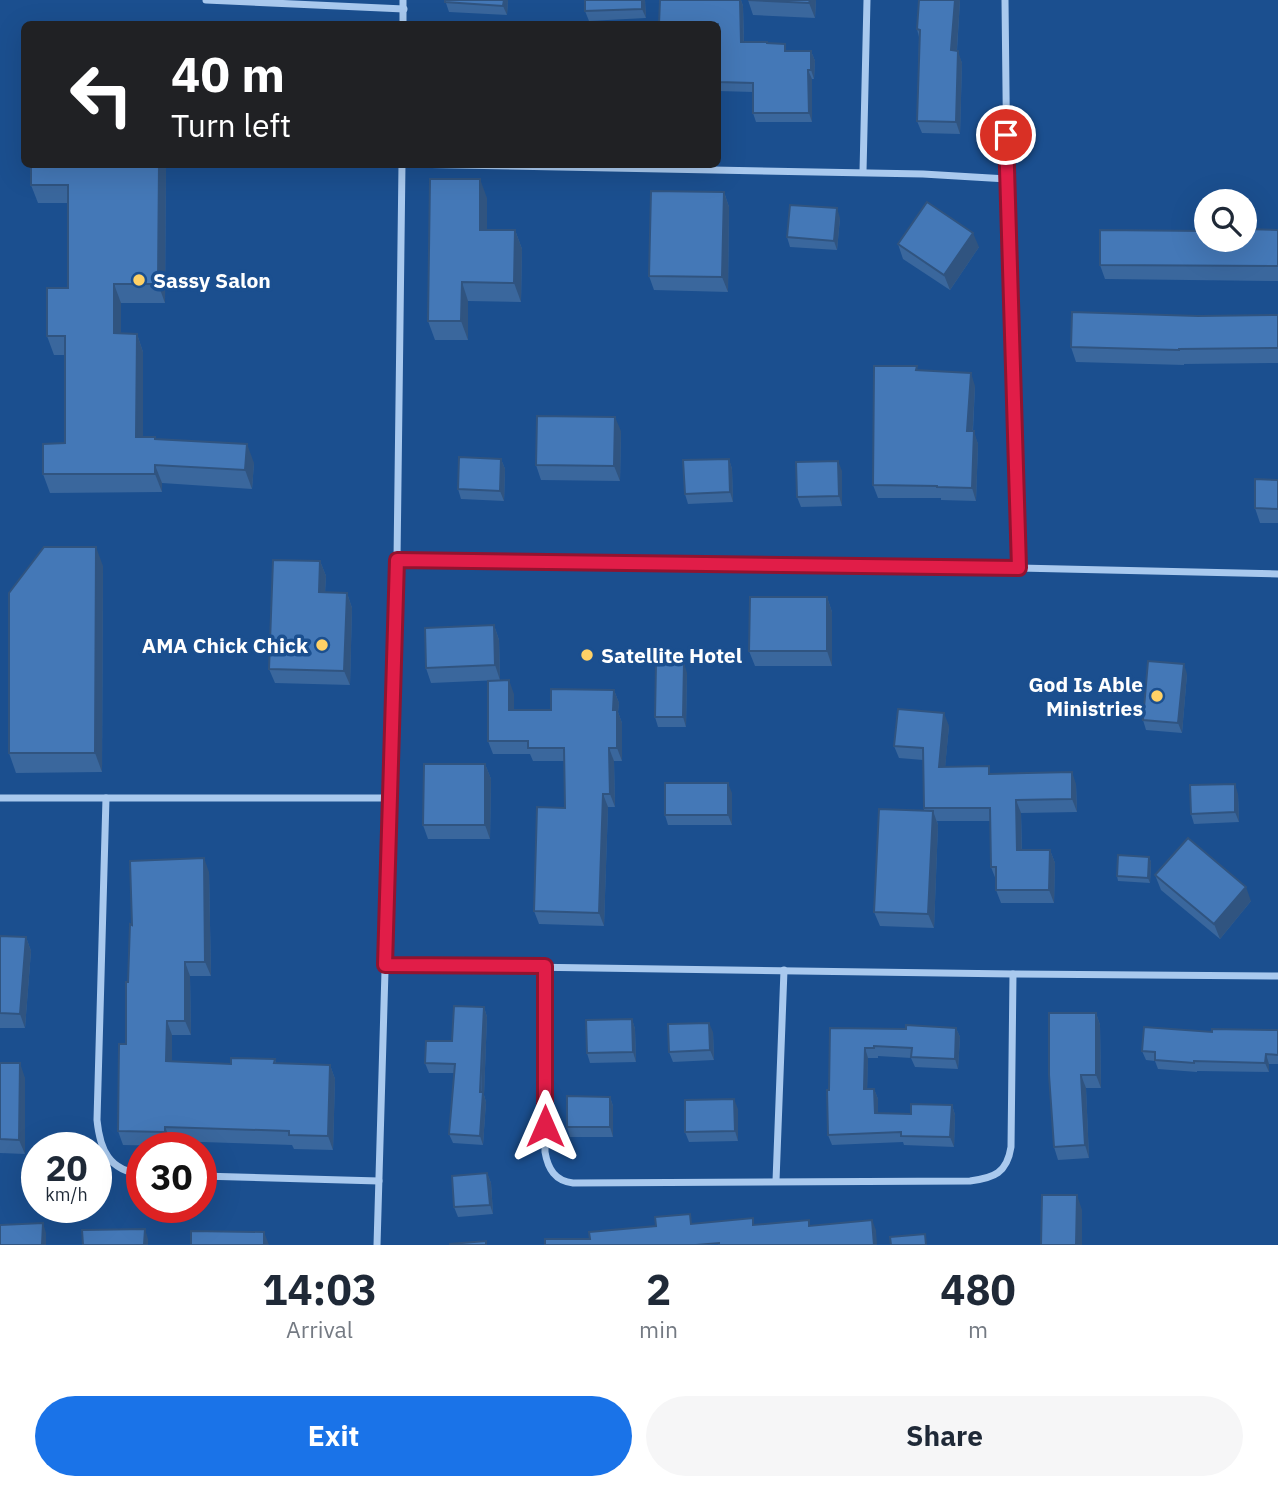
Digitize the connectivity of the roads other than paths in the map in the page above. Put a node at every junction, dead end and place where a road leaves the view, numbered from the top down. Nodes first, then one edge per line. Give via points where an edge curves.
1 (206, 0) edge
2 (403, 0) edge
3 (867, 0) edge
4 (1006, 0) edge
5 (404, 9) junction
6 (403, 21) edge
7 (404, 168) edge
8 (608, 168) edge
9 (863, 173) junction
10 (1007, 179) junction
11 (397, 560) junction
12 (1019, 568) junction
13 (1278, 574) edge
14 (0, 797) edge
15 (106, 797) junction
16 (390, 798) junction
17 (385, 965) junction
18 (545, 966) junction
19 (784, 970) junction
20 (1013, 974) junction
21 (1278, 976) edge
22 (126, 1171) edge
23 (217, 1176) edge
24 (379, 1181) junction
25 (776, 1181) junction
26 (377, 1245) edge

1 - 5 street
2 - 5 street
3 - 9 street
4 - 10 street
5 - 6 street
7 - 11 street
8 - 9 street
9 - 10 street
10 - 12 street
11 - 12 street
11 - 16 street
12 - 13 street
14 - 15 street
15 - 16 street
15 - 22 street via 97,1120 108,1157
16 - 17 street
17 - 18 street
17 - 24 street
18 - 19 street
18 - 25 street via 545,1152 549,1168 560,1180
19 - 20 street
19 - 25 street
20 - 21 street
20 - 25 street via 1011,1147 1000,1172 970,1181
23 - 24 street
24 - 26 street

